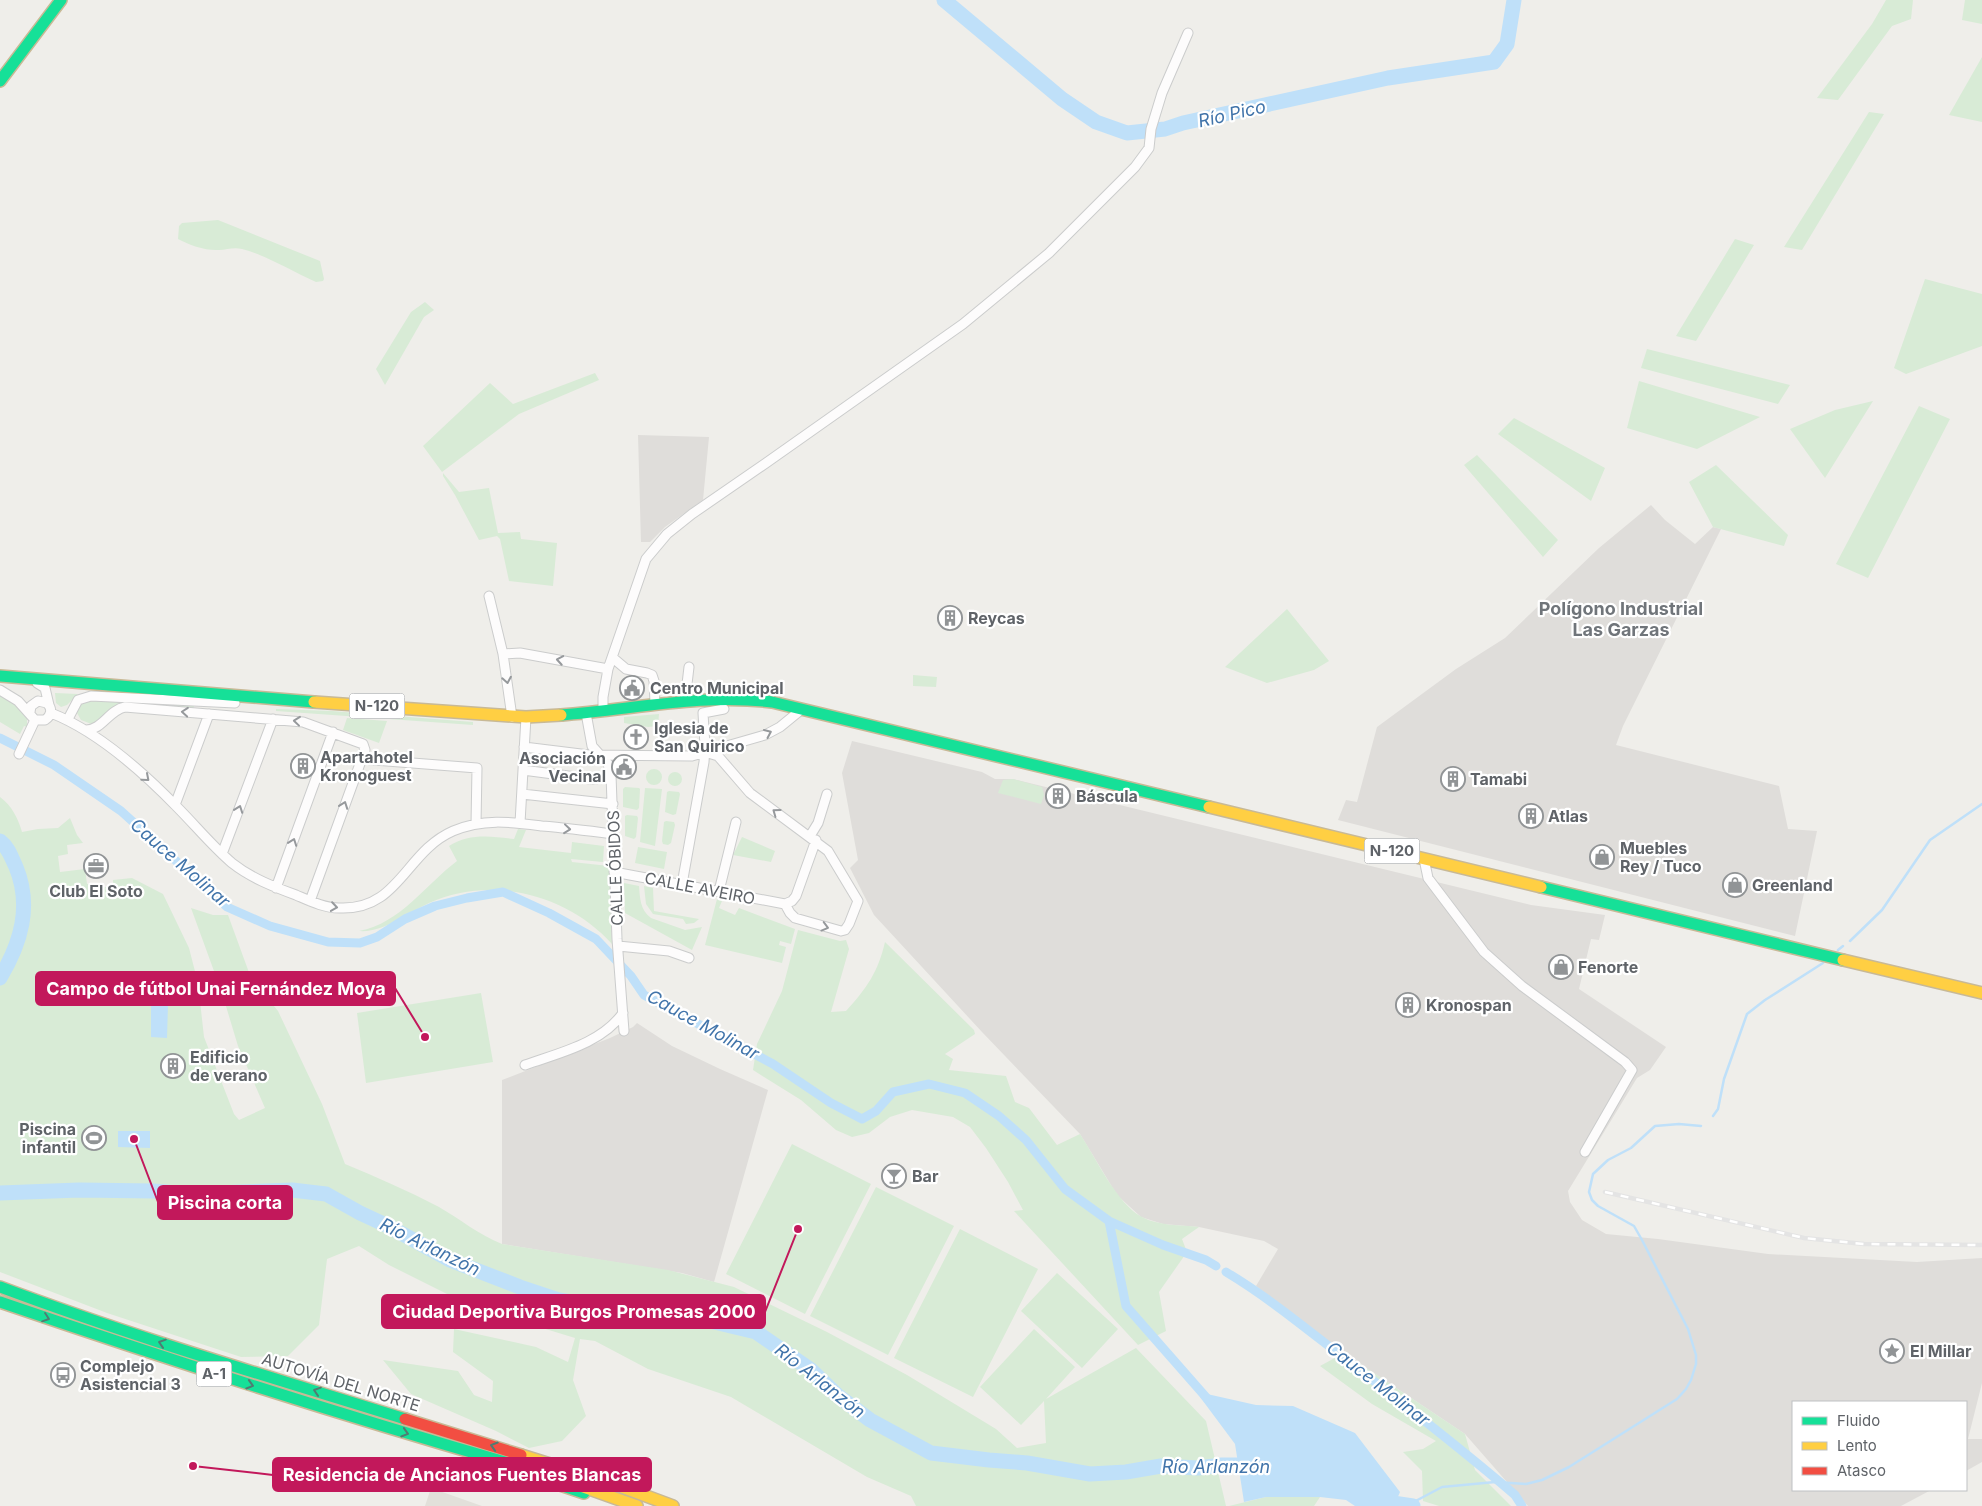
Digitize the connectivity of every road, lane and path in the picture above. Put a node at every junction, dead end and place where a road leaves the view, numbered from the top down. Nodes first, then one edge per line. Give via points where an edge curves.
1 (61, 0) edge
2 (1188, 33) dead end
3 (0, 81) edge
4 (489, 596) dead end
5 (503, 654) junction
6 (613, 658) junction
7 (689, 667) dead end
8 (608, 669) junction
9 (0, 678) edge
10 (0, 684) edge
11 (45, 688) junction
12 (0, 690) edge
13 (241, 697) junction
14 (313, 702) junction
15 (684, 702) junction
16 (655, 704) junction
17 (50, 709) junction
18 (724, 709) dead end
19 (803, 709) junction
20 (603, 710) junction
21 (586, 712) junction
22 (209, 714) junction
23 (33, 716) junction
24 (512, 716) junction
25 (526, 717) junction
26 (68, 719) junction
27 (273, 719) junction
28 (96, 728) junction
29 (86, 730) junction
30 (333, 732) junction
31 (96, 738) junction
32 (524, 747) junction
33 (705, 752) junction
34 (19, 754) dead end
35 (599, 755) junction
36 (361, 759) junction
37 (523, 770) junction
38 (611, 778) junction
39 (522, 794) junction
40 (827, 794) dead end
41 (613, 804) junction
42 (175, 805) junction
43 (736, 822) dead end
44 (520, 823) junction
45 (476, 824) junction
46 (613, 834) junction
47 (813, 838) junction
48 (222, 854) junction
49 (1424, 859) junction
50 (614, 872) junction
51 (682, 884) junction
52 (276, 888) junction
53 (719, 891) junction
54 (310, 901) junction
55 (785, 904) junction
56 (618, 946) junction
57 (689, 958) dead end
58 (1982, 993) edge
59 (623, 1013) junction
60 (624, 1031) dead end
61 (524, 1065) dead end
62 (1585, 1152) dead end
63 (0, 1287) edge
64 (0, 1302) edge
65 (430, 1441) junction
66 (620, 1506) edge
67 (637, 1506) edge
68 (673, 1506) edge

1 - 3 highway
2 - 6 street via 1162,93 1149,148 1136,167 1049,253 963,324 667,534 646,559
4 - 5 street
8 -> 5 street via 520,653
5 -> 24 street
6 - 8 street
6 - 16 street via 626,669 652,675
7 - 15 street
8 - 20 street
9 - 11 street via 36,682
9 - 13 highway, N-120 via 211,692
10 - 11 highway, N-120
11 - 13 highway, N-120 via 220,699
11 - 17 street
12 - 23 street
13 - 14 highway, N-120
14 - 24 highway, N-120
14 - 26 street via 302,706 281,706 91,696 78,700
15 - 16 highway, N-120
15 - 19 highway, N-120 via 749,699
16 - 20 highway, N-120
17 - 23 street via 45,720
17 - 23 street via 44,701 35,702 31,706
17 - 26 street
18 - 33 street via 703,712
33 -> 19 street via 765,735 780,728
19 - 49 highway, N-120
20 - 21 highway, N-120
21 - 25 highway, N-120
21 - 35 street, CALLE ÓBIDOS via 592,746
22 - 27 street
22 -> 28 street via 125,707
22 - 42 street
23 - 34 street
24 - 25 highway, N-120
25 - 32 street
26 - 29 street
30 -> 27 street via 303,722
48 -> 27 street
28 - 29 street
28 - 31 street
29 - 31 street
30 - 36 street via 362,743
52 -> 30 street
31 -> 42 street
32 - 35 street
32 - 37 street
33 - 35 street via 689,756
47 -> 33 street via 750,793 718,756
33 - 51 street
35 - 38 street, CALLE ÓBIDOS via 608,764
36 - 45 street via 476,768
54 -> 36 street
37 - 38 street via 591,779
37 - 39 street
38 - 41 street, CALLE ÓBIDOS
39 - 41 street
39 - 44 street
40 - 47 street
41 - 46 street, CALLE ÓBIDOS
42 - 48 street
43 - 53 street
44 - 45 street
44 -> 46 street
54 -> 45 street via 336,908 371,904 435,842 452,831
46 - 50 street, CALLE ÓBIDOS
47 - 55 street via 798,894
55 -> 47 street via 799,920 841,931 849,924 858,901 828,851
48 - 52 street via 244,872
49 - 58 highway, N-120
49 - 62 street via 1428,878 1484,952 1522,986 1632,1070
50 - 51 street, CALLE AVEIRO
50 - 56 street, CALLE ÓBIDOS
51 - 53 street, CALLE AVEIRO
52 - 54 street
53 - 55 street, CALLE AVEIRO
56 - 57 street via 669,951
56 - 59 street, CALLE ÓBIDOS
59 - 60 street, CALLE ÓBIDOS
59 - 61 street via 602,1035
68 -> 63 highway, AUTOVÍA DEL NORTE / A-1 via 614,1484 154,1340
64 -> 65 highway, AUTOVÍA DEL NORTE / A-1 via 154,1355
65 - 66 highway, A-1
65 - 67 highway

